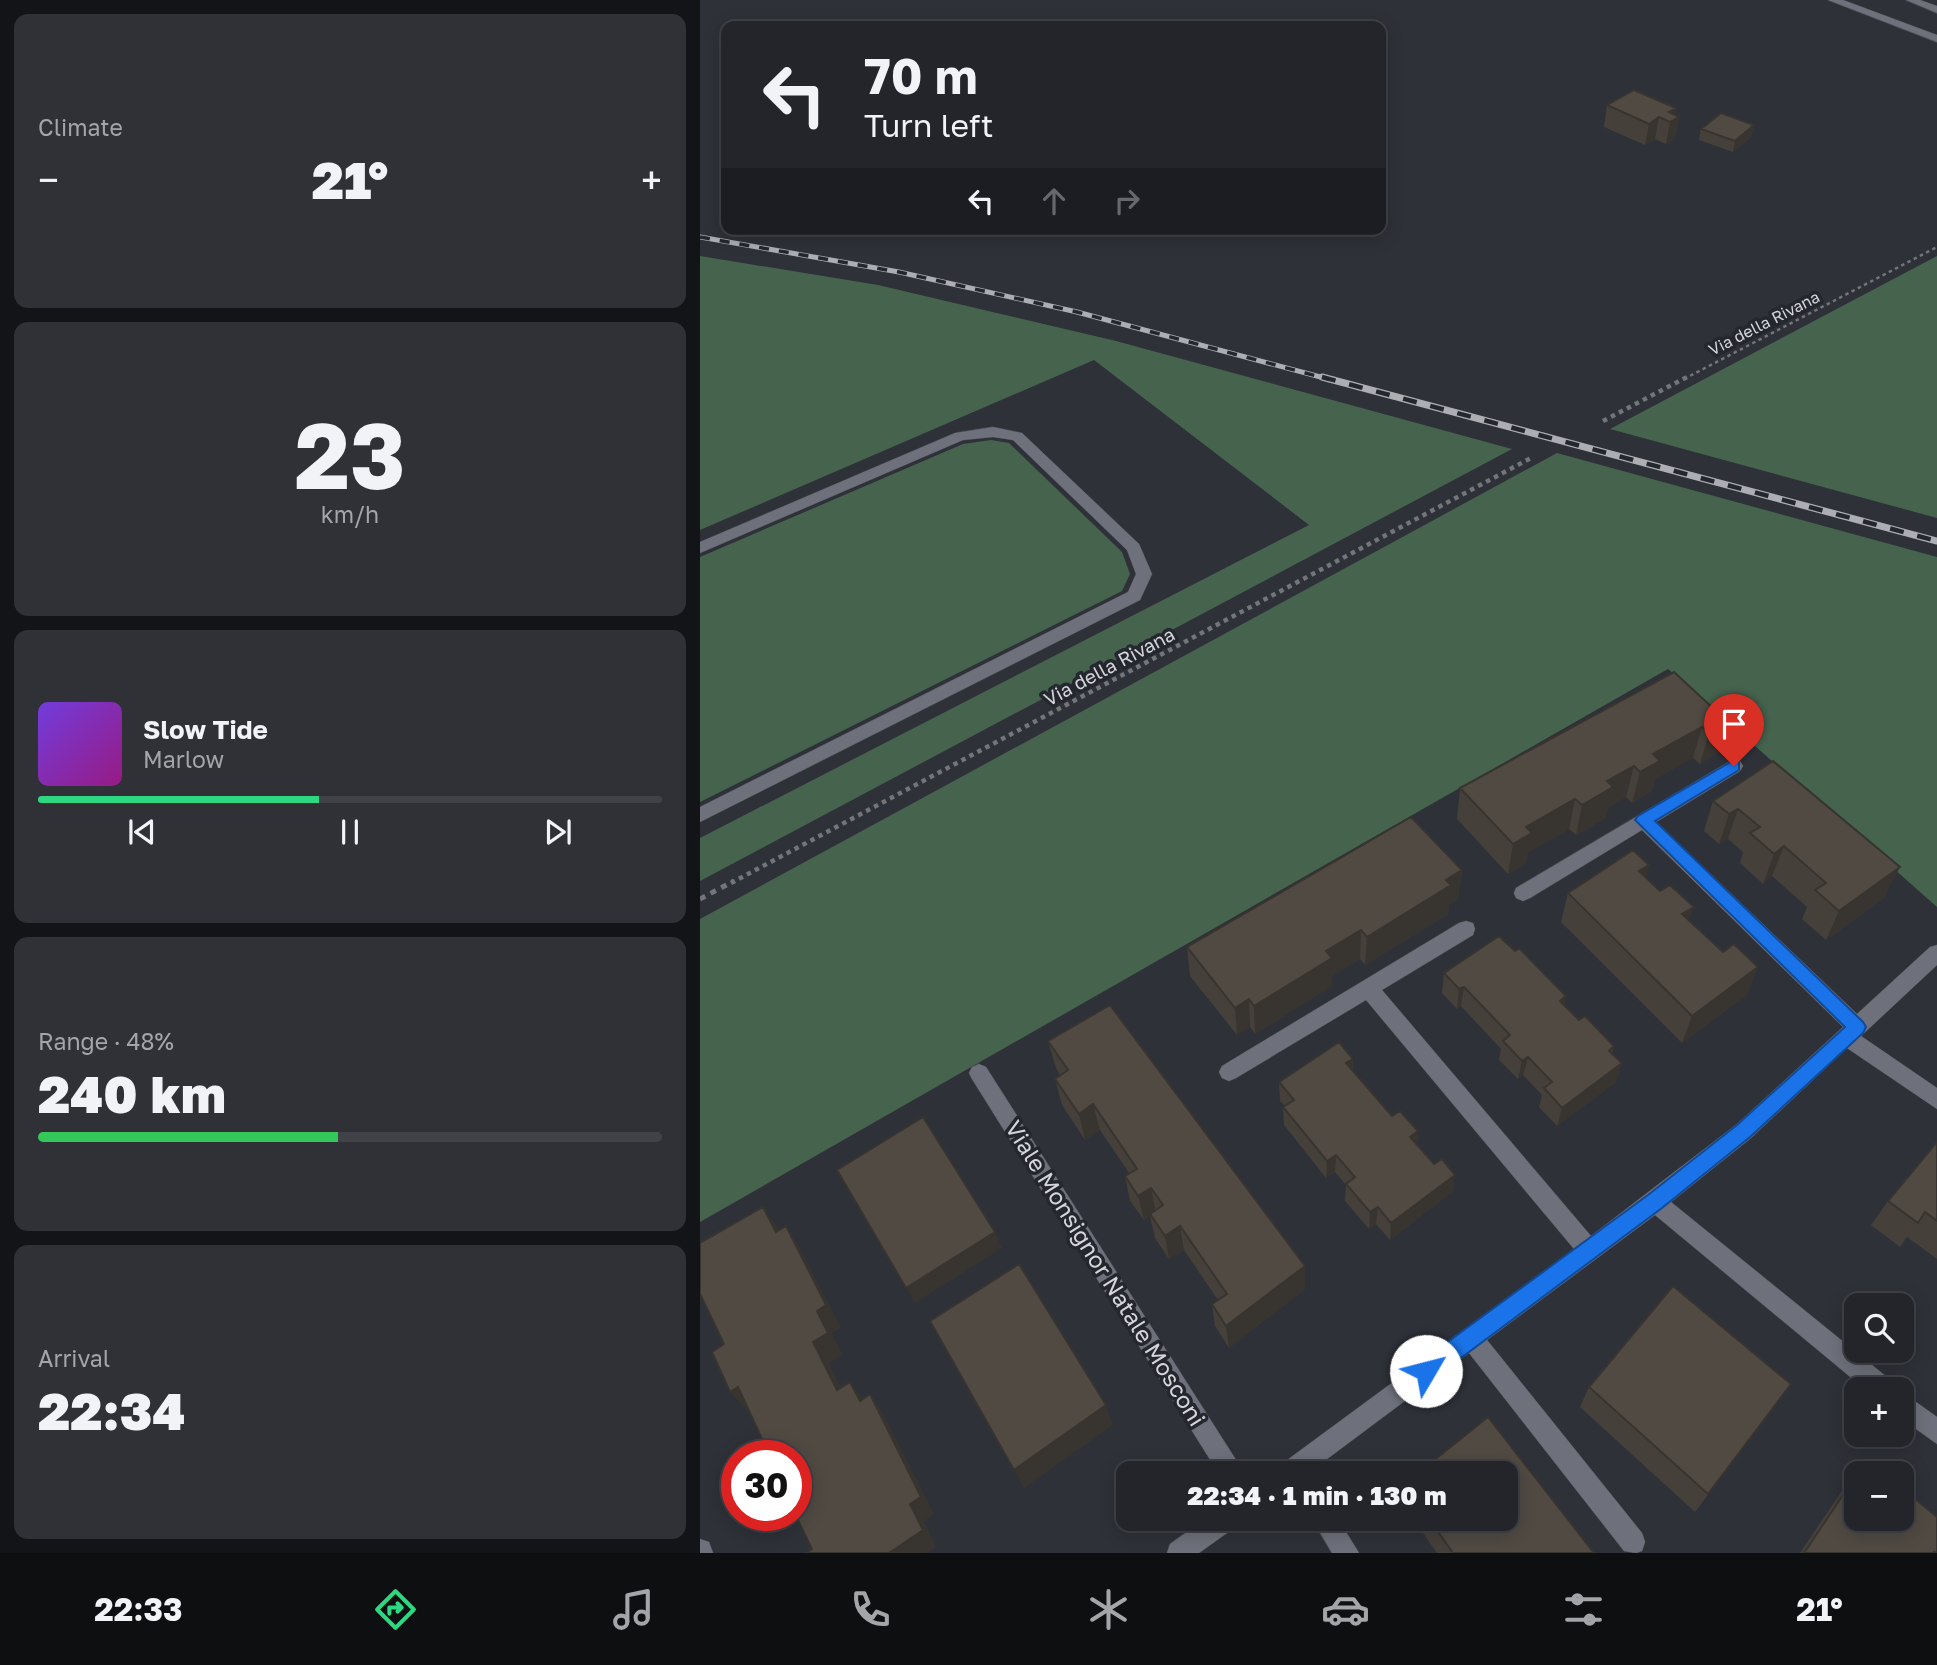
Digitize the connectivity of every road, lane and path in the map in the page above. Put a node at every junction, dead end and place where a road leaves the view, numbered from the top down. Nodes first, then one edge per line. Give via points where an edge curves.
1 (1833, 0) edge
2 (1911, 0) edge
3 (1937, 9) edge
4 (1937, 39) edge
5 (1937, 247) edge
6 (1603, 421) dead end
7 (1531, 458) dead end
8 (700, 548) edge
9 (1734, 766) dead end
10 (700, 815) edge
11 (1643, 820) junction
12 (1523, 893) dead end
13 (700, 899) edge
14 (1466, 929) dead end
15 (1937, 953) edge
16 (1368, 988) junction
17 (1852, 1032) junction
18 (1229, 1072) dead end
19 (979, 1073) dead end
20 (1937, 1100) edge
21 (1655, 1202) junction
22 (1589, 1250) junction
23 (1471, 1338) junction
24 (1869, 1377) edge
25 (1914, 1414) edge
26 (1937, 1432) edge
27 (1225, 1461) edge
28 (1306, 1461) edge
29 (1209, 1531) edge
30 (1332, 1531) edge
31 (1633, 1542) dead end
32 (1179, 1553) edge
33 (1347, 1553) edge

1 - 4 street
2 - 3 street
5 - 6 path, Via della Rivana
7 - 13 path, Via della Rivana
8 - 10 street via 960,436 993,432 1017,436 1134,548 1144,574 1134,596
9 - 11 street
11 - 12 street
11 - 17 street
14 - 16 street
15 - 17 street
16 - 18 street
16 - 22 street
17 - 20 street
17 - 21 street via 1744,1131
19 - 27 street, Viale Monsignor Natale Mosconi
21 - 22 street
21 - 24 street
22 - 23 street
23 - 28 street
23 - 31 street
25 - 26 street
29 - 32 street
30 - 33 street

